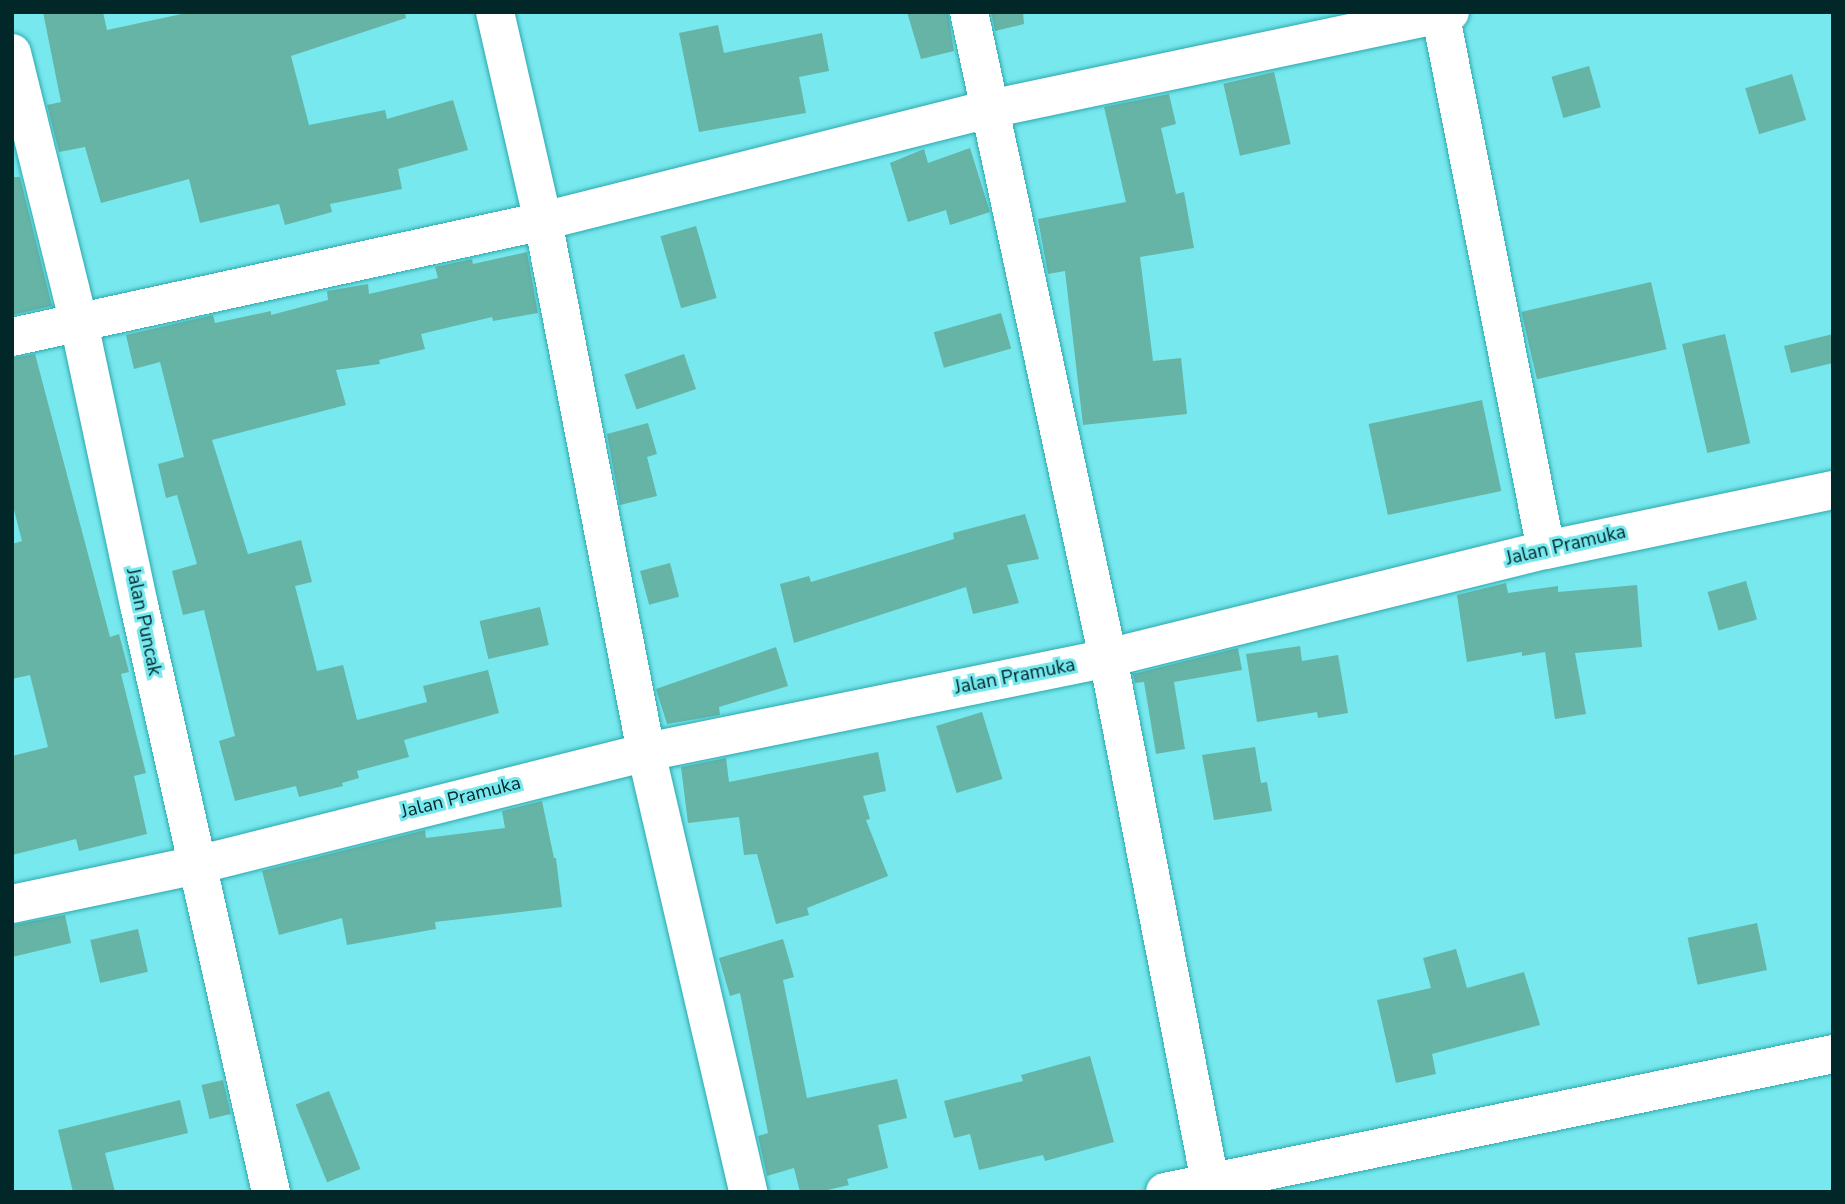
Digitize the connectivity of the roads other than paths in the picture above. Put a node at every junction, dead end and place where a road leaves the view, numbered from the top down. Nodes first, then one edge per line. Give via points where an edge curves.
1 (495, 12) edge
2 (969, 12) edge
3 (1444, 13) edge
4 (12, 53) edge
5 (990, 109) junction
6 (543, 220) junction
7 (79, 323) junction
8 (12, 337) edge
9 (1833, 490) edge
10 (1546, 550) junction
11 (1108, 658) junction
12 (646, 752) junction
13 (197, 865) junction
14 (12, 904) edge
15 (1833, 1054) edge
16 (1210, 1187) edge
17 (271, 1192) edge
18 (748, 1192) edge
19 (1165, 1192) edge

1 - 6 street
2 - 5 street
3 - 5 street
3 - 10 street
4 - 7 street, Jalan Puncak
5 - 6 street
5 - 11 street
6 - 7 street
6 - 12 street
7 - 8 street
7 - 13 street, Jalan Puncak
9 - 10 street, Jalan Pramuka
10 - 11 street, Jalan Pramuka
11 - 12 street, Jalan Pramuka
11 - 16 street
12 - 13 street, Jalan Pramuka
12 - 18 street
13 - 14 street, Jalan Pramuka
13 - 17 street, Jalan Puncak
15 - 16 street
16 - 19 street

